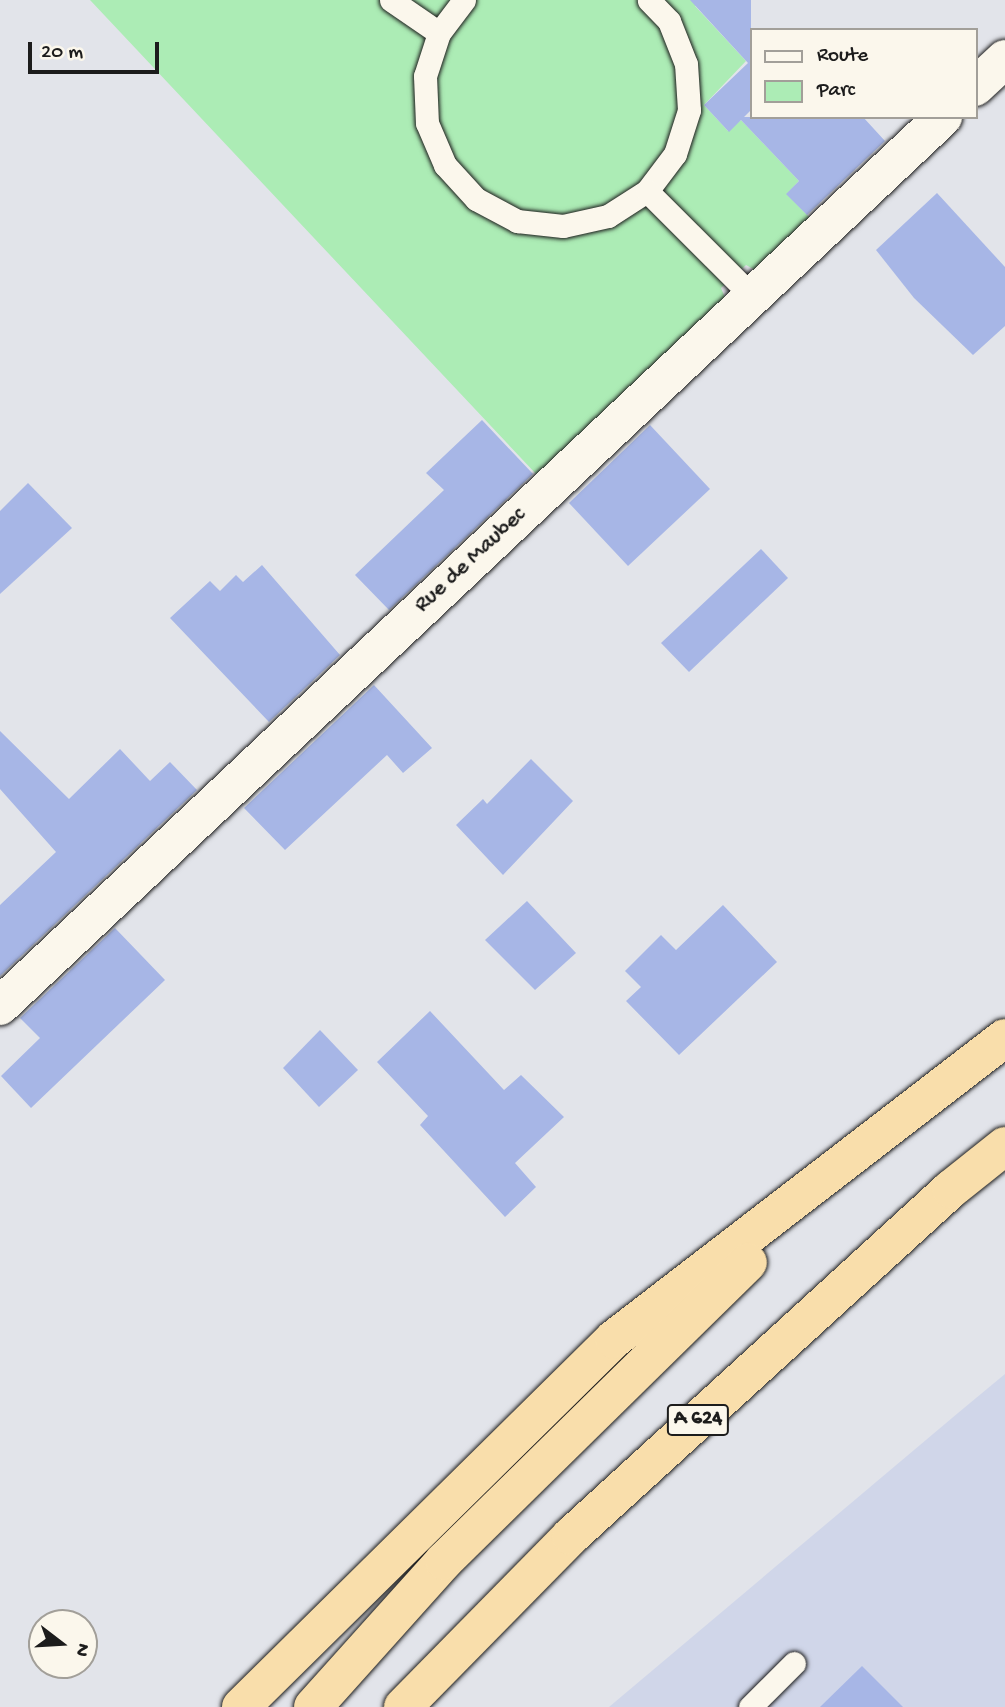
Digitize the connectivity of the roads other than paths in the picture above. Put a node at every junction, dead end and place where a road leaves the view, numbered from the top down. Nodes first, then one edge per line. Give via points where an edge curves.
1 (391, 0) edge
2 (464, 0) edge
3 (649, 0) edge
4 (439, 33) junction
5 (1005, 59) edge
6 (977, 85) edge
7 (941, 119) edge
8 (647, 191) junction
9 (753, 296) junction
10 (0, 1006) edge
11 (1005, 1038) edge
12 (872, 1140) junction
13 (1005, 1146) edge
14 (794, 1663) dead end
15 (241, 1707) edge
16 (313, 1707) edge
17 (402, 1707) edge
18 (750, 1707) edge

1 - 4 lane
2 - 4 lane
3 - 8 lane via 669,21 686,64 689,110 675,154
4 - 8 lane via 425,76 427,123 445,165 476,199 517,221 563,226 608,216
5 - 6 street
7 - 9 street, Rue de Maubec
8 - 9 lane
9 - 10 street, Rue de Maubec
11 - 12 highway
12 - 15 highway via 614,1339
12 - 16 highway via 444,1561
13 - 17 highway, A 624 via 951,1189 571,1536
14 - 18 lane

